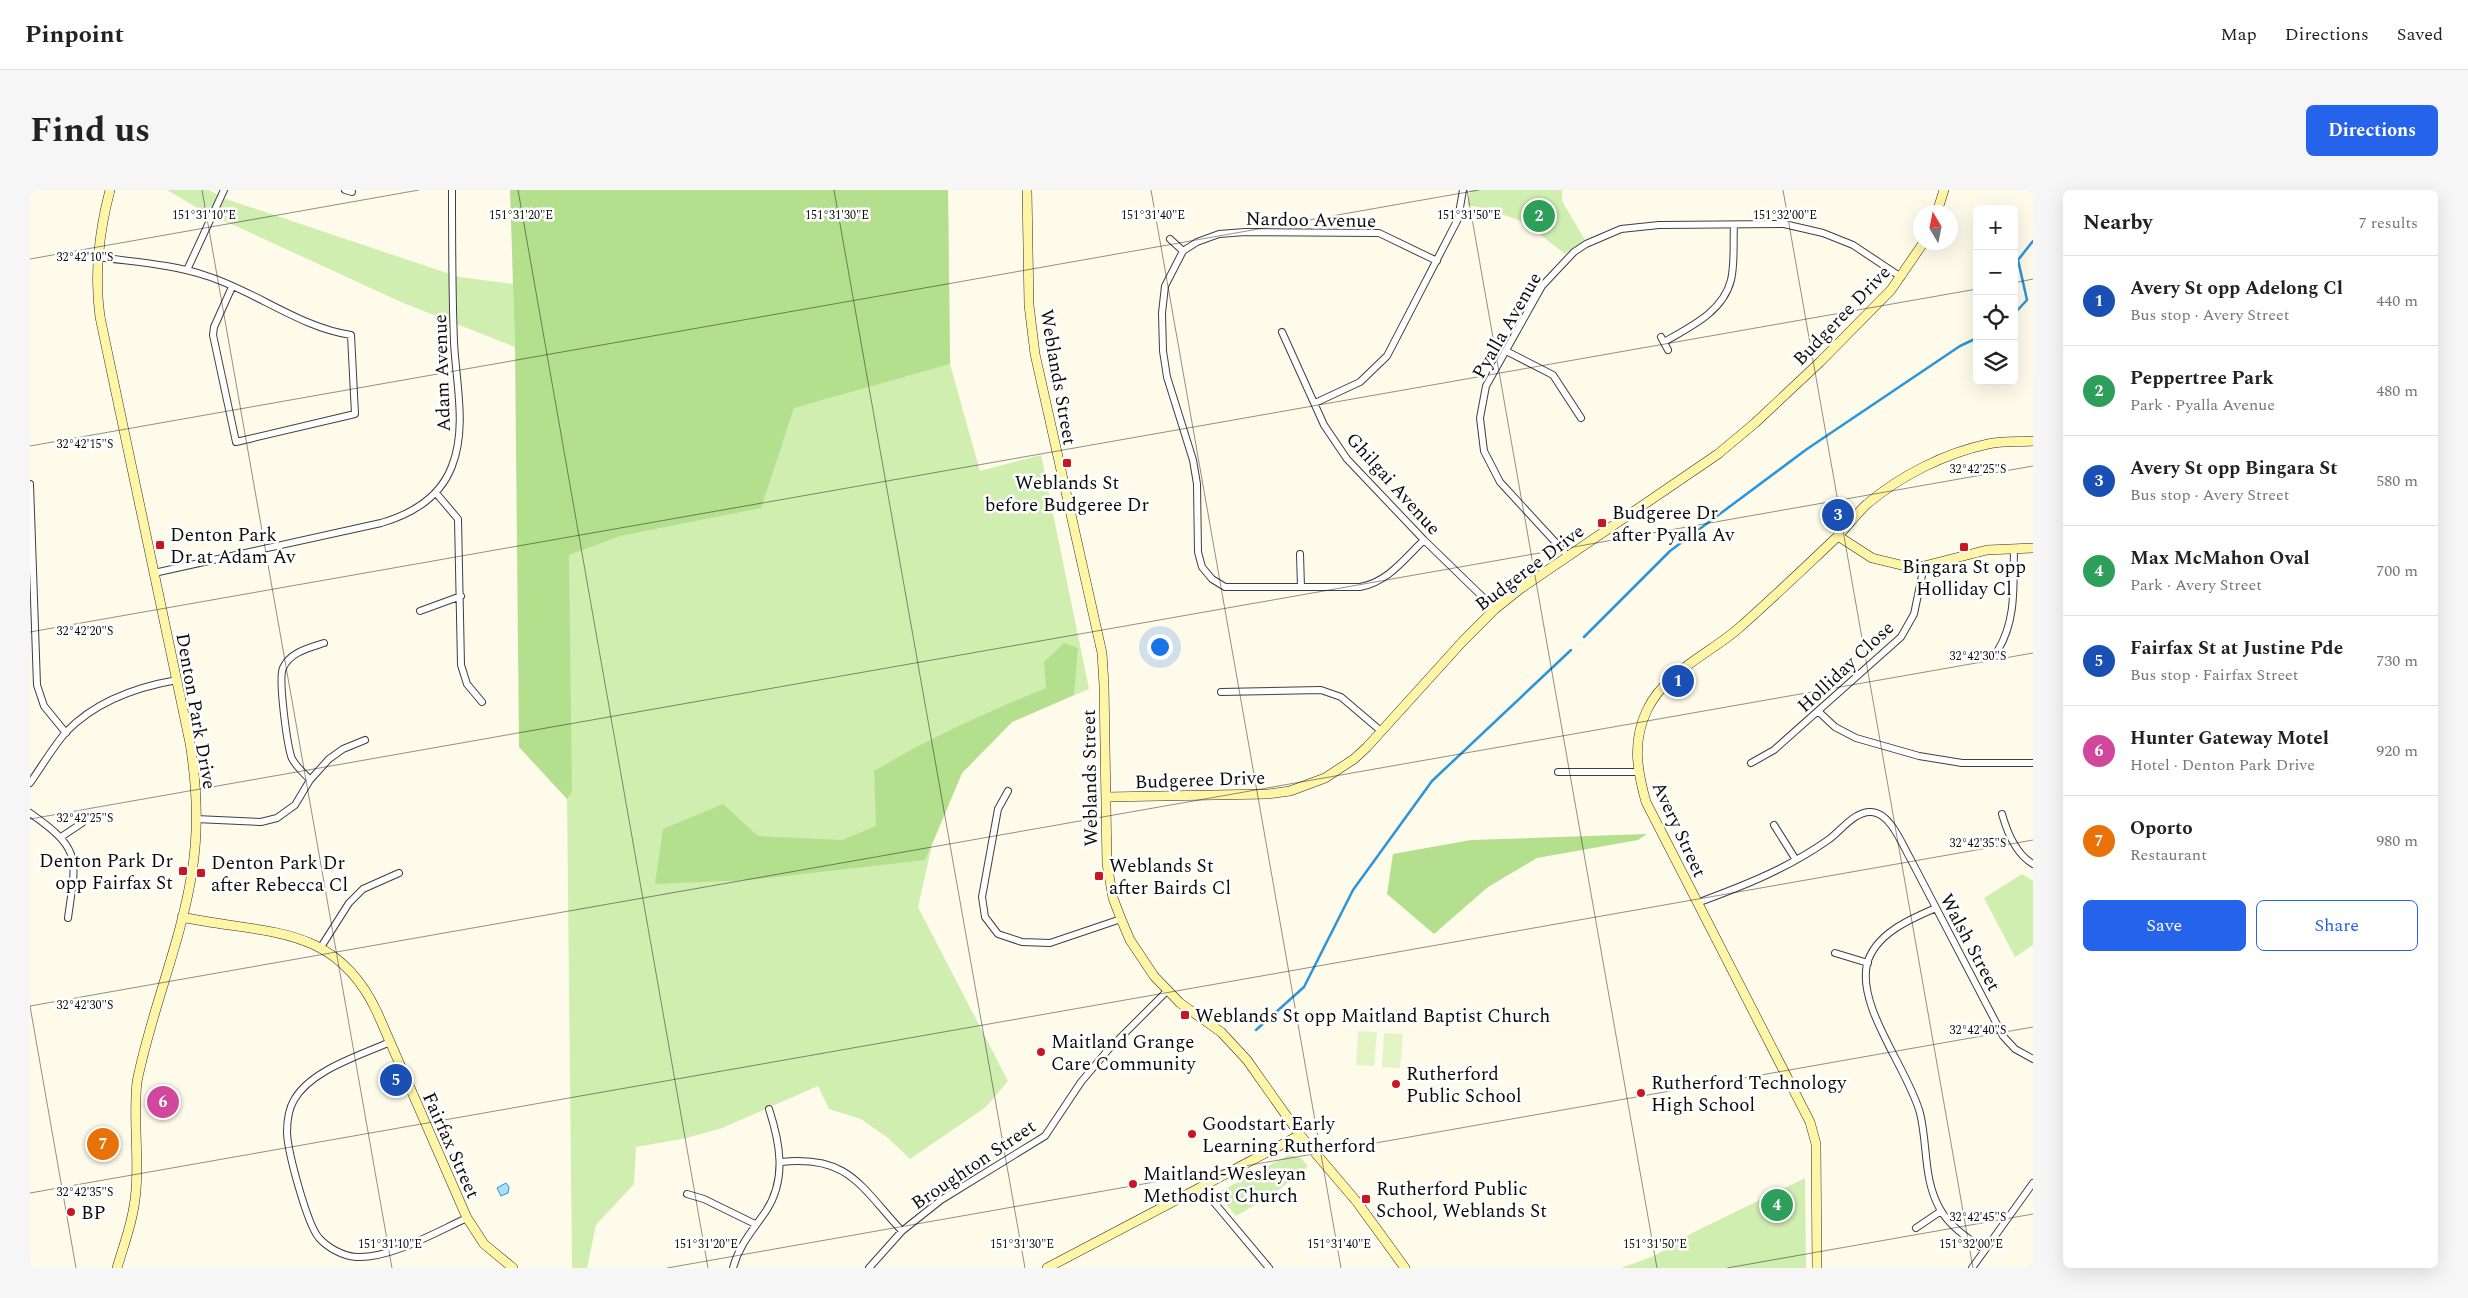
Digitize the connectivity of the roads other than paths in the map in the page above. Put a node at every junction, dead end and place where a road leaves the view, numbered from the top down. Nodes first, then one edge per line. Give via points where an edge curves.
1 (110, 190) edge
2 (224, 190) edge
3 (452, 190) edge
4 (1027, 190) edge
5 (1463, 190) edge
6 (1944, 190) edge
7 (1939, 205) edge
8 (1734, 225) junction
9 (1170, 239) dead end
10 (1919, 250) edge
11 (1182, 252) junction
12 (98, 257) junction
13 (1438, 261) junction
14 (187, 270) junction
15 (1902, 277) junction
16 (232, 287) junction
17 (1282, 332) dead end
18 (1668, 350) dead end
19 (1506, 351) junction
20 (1315, 403) junction
21 (1581, 418) dead end
22 (2033, 441) edge
23 (30, 484) edge
24 (436, 493) junction
25 (1838, 536) junction
26 (1424, 540) junction
27 (2014, 548) junction
28 (2033, 548) edge
29 (1300, 554) dead end
30 (1568, 556) junction
31 (1924, 566) junction
32 (154, 573) junction
33 (1301, 587) junction
34 (461, 596) junction
35 (1495, 609) junction
36 (420, 611) dead end
37 (324, 643) dead end
38 (1998, 650) dead end
39 (177, 680) junction
40 (1222, 692) dead end
41 (482, 702) dead end
42 (1819, 712) junction
43 (1381, 731) junction
44 (66, 733) junction
45 (365, 740) dead end
46 (1752, 763) dead end
47 (2033, 763) edge
48 (1558, 772) dead end
49 (1638, 772) junction
50 (310, 780) junction
51 (30, 783) edge
52 (1008, 791) dead end
53 (1106, 797) junction
54 (30, 813) edge
55 (2002, 814) dead end
56 (196, 819) junction
57 (82, 822) dead end
58 (1774, 825) dead end
59 (60, 837) junction
60 (1796, 860) junction
61 (2033, 864) edge
62 (400, 873) dead end
63 (1697, 904) junction
64 (1936, 908) junction
65 (182, 917) junction
66 (68, 918) dead end
67 (1120, 918) junction
68 (320, 946) junction
69 (1835, 953) dead end
70 (1868, 963) junction
71 (1167, 991) junction
72 (390, 1042) junction
73 (2033, 1059) edge
74 (769, 1109) dead end
75 (1300, 1135) junction
76 (781, 1162) junction
77 (2033, 1183) edge
78 (1202, 1188) junction
79 (686, 1194) dead end
80 (1941, 1211) junction
81 (467, 1218) junction
82 (755, 1224) junction
83 (1916, 1228) dead end
84 (902, 1231) junction
85 (1985, 1250) junction
86 (117, 1267) edge
87 (513, 1268) edge
88 (733, 1268) edge
89 (869, 1268) edge
90 (1048, 1268) edge
91 (1269, 1268) edge
92 (1405, 1268) edge
93 (1817, 1268) edge
94 (1972, 1268) edge

1 - 12 street, Denton Park Drive
2 - 14 street
3 - 24 street, Adam Avenue via 454,343 460,433 452,468
4 - 53 street, Weblands Street via 1029,305 1035,354 1103,661
5 - 13 street via 1458,219
6 - 7 street
8 - 15 street, Pyalla Avenue via 1784,224 1823,232 1853,245
8 - 18 street via 1732,271 1725,294 1704,318 1662,340
8 - 19 street, Pyalla Avenue via 1659,225 1621,229 1586,244 1568,257 1542,286
9 - 11 street
10 - 15 street, Budgeree Drive
11 - 13 street, Nardoo Avenue via 1219,234 1360,231 1380,233
11 - 33 street via 1165,286 1163,351 1167,377 1193,460 1197,484 1198,552 1202,567 1225,588
12 - 14 street
12 - 32 street, Denton Park Drive via 102,331
13 - 20 street via 1387,356 1360,382
14 - 16 street
15 - 30 street, Budgeree Drive via 1820,362 1726,448
16 - 16 street via 318,326 351,335 355,414 236,442 213,336
17 - 20 street, Ghilgai Avenue
19 - 21 street via 1553,375
19 - 30 street, Pyalla Avenue via 1486,386 1480,418 1484,451 1500,482
20 - 26 street, Ghilgai Avenue via 1324,425 1347,459
22 - 25 street, Avery Street via 1971,448 1926,467 1889,487
23 - 44 street via 37,685 44,706
24 - 32 street, Adam Avenue via 418,508 396,519
24 - 34 street via 458,519
25 - 31 street via 1872,558 1905,566
25 - 49 street, Avery Street via 1737,629 1682,668 1664,686 1647,710 1636,749
26 - 33 street via 1388,576 1374,584
26 - 35 street, Ghilgai Avenue
27 - 28 street
27 - 31 street via 1987,550
27 - 38 street via 2011,614 2006,637
29 - 33 street
30 - 35 street, Budgeree Drive
31 - 42 street, Holliday Close via 1914,614 1901,637
32 - 39 street, Denton Park Drive
34 - 36 street
34 - 41 street via 461,666 467,684
35 - 43 street, Budgeree Drive
37 - 50 street via 306,648 290,658 282,669 281,688 291,758
39 - 44 street via 134,690 110,700
39 - 56 street, Denton Park Drive via 192,754
40 - 43 street via 1321,690 1341,697
42 - 46 street, Holliday Close via 1765,757
42 - 47 street via 1835,727 1856,738 1919,756 1962,763
43 - 53 street, Budgeree Drive via 1340,769 1290,791
44 - 51 street
45 - 50 street via 329,759
48 - 49 street
49 - 63 street, Avery Street via 1646,802
50 - 56 street via 295,805 278,818 261,822
52 - 67 street via 998,809 982,897 985,917 998,934 1022,942 1050,943
53 - 67 street, Weblands Street via 1107,864
54 - 59 street
55 - 61 street via 2013,841
56 - 65 street, Denton Park Drive via 192,872
57 - 59 street
58 - 60 street
59 - 66 street via 73,854
60 - 63 street, Walsh Street via 1762,878
60 - 64 street, Walsh Street via 1859,814 1880,815 1893,830
62 - 68 street via 364,889 349,903
63 - 93 street, Avery Street via 1810,1122 1816,1144
64 - 70 street via 1886,935
64 - 73 street, Walsh Street via 2003,1036 2015,1049
65 - 68 street, Fairfax Street via 292,936
65 - 86 street, Denton Park Drive via 137,1082 134,1110 136,1196 131,1225
67 - 71 street, Weblands Street via 1141,959
68 - 72 street, Fairfax Street via 356,976 368,992
69 - 70 street
70 - 80 street via 1867,991 1874,1014 1916,1102 1926,1171
71 - 75 street, Weblands Street via 1233,1044
71 - 84 street, Broughton Street via 1081,1082 1045,1136 942,1200
72 - 81 street, Fairfax Street
72 - 81 street via 318,1075 306,1083 294,1101 288,1115 287,1134 306,1216 318,1237 331,1248 354,1257 373,1257
74 - 76 street
75 - 78 street
75 - 92 street, Weblands Street via 1357,1202
76 - 82 street via 773,1195
76 - 84 street via 815,1161 837,1166 849,1174
77 - 85 street
78 - 90 street
78 - 91 street
79 - 82 street via 704,1199
80 - 83 street
80 - 85 street
81 - 87 street, Fairfax Street via 484,1244
82 - 88 street via 741,1246
84 - 89 street, Broughton Street
85 - 94 street

